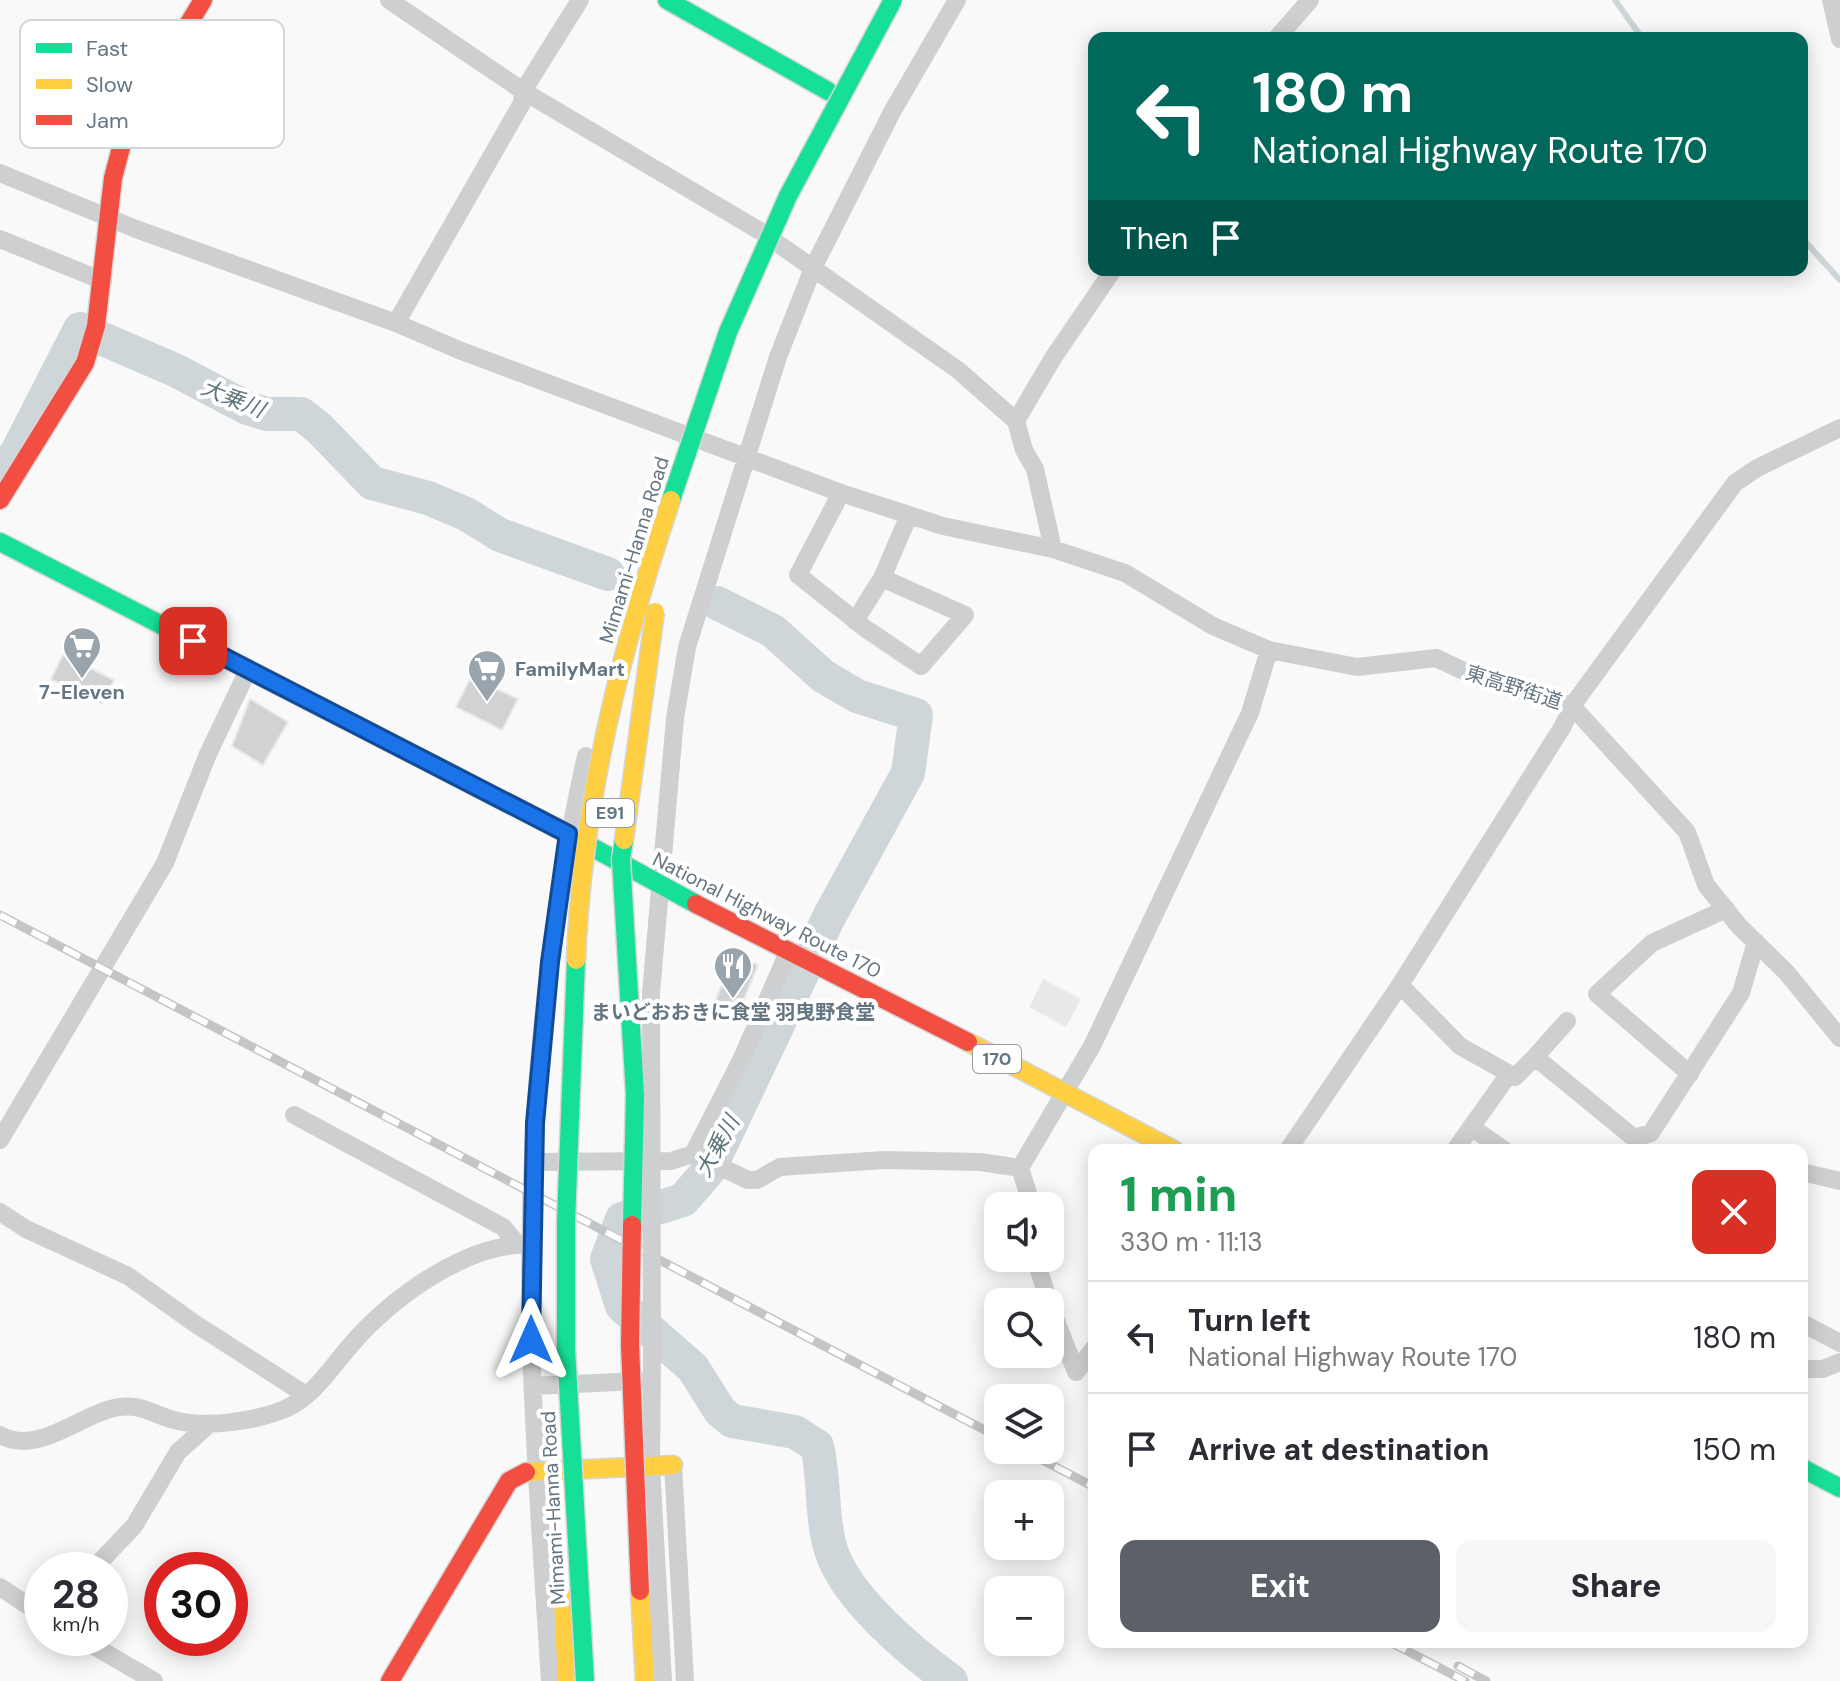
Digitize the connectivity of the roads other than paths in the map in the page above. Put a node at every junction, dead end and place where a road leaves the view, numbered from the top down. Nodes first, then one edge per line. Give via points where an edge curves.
1 (203, 0) edge
2 (389, 0) edge
3 (580, 0) edge
4 (667, 0) edge
5 (879, 0) edge
6 (893, 0) edge
7 (906, 0) edge
8 (957, 0) edge
9 (1310, 0) edge
10 (1831, 0) edge
11 (191, 20) edge
12 (1282, 32) edge
13 (1840, 39) edge
14 (523, 91) junction
15 (828, 91) junction
16 (121, 148) edge
17 (0, 173) edge
18 (109, 216) junction
19 (760, 231) junction
20 (0, 239) edge
21 (813, 268) junction
22 (1109, 276) edge
23 (103, 281) junction
24 (396, 323) junction
25 (1016, 421) junction
26 (1840, 428) edge
27 (684, 434) junction
28 (746, 457) junction
29 (841, 493) junction
30 (0, 500) edge
31 (909, 515) junction
32 (0, 542) edge
33 (1053, 549) junction
34 (664, 562) junction
35 (882, 578) junction
36 (855, 621) junction
37 (1269, 650) junction
38 (248, 670) junction
39 (1572, 706) junction
40 (568, 834) junction
41 (658, 886) junction
42 (1726, 909) junction
43 (578, 914) junction
44 (1756, 942) junction
45 (795, 952) junction
46 (1400, 985) junction
47 (1567, 1021) dead end
48 (1840, 1038) edge
49 (1535, 1057) junction
50 (1509, 1074) junction
51 (1690, 1074) junction
52 (1064, 1094) junction
53 (294, 1115) dead end
54 (1471, 1127) junction
55 (0, 1140) edge
56 (1162, 1144) edge
57 (1292, 1144) edge
58 (1459, 1144) edge
59 (1495, 1144) edge
60 (706, 1160) junction
61 (534, 1162) junction
62 (1020, 1168) junction
63 (1808, 1173) edge
64 (1840, 1181) edge
65 (1028, 1192) edge
66 (0, 1212) edge
67 (524, 1244) junction
68 (1808, 1326) edge
69 (1064, 1342) edge
70 (1840, 1343) edge
71 (1088, 1356) edge
72 (1840, 1362) edge
73 (1808, 1369) edge
74 (651, 1381) junction
75 (533, 1386) junction
76 (306, 1395) junction
77 (207, 1426) junction
78 (0, 1435) edge
79 (673, 1465) joint
80 (651, 1466) junction
81 (538, 1469) junction
82 (1808, 1471) edge
83 (1840, 1488) edge
84 (109, 1552) edge
85 (0, 1587) edge
86 (24, 1603) edge
87 (111, 1656) edge
88 (154, 1681) edge
89 (390, 1681) edge
90 (550, 1681) edge
91 (567, 1681) edge
92 (585, 1681) edge
93 (598, 1681) edge
94 (645, 1681) edge
95 (663, 1681) edge
96 (685, 1681) edge

1 - 11 main road
2 - 14 street
3 - 14 street
4 - 15 main road
5 - 15 street
6 - 43 main road, Mimami-Hanna Road / E91, bridge via 788,196 728,332 639,597 605,732
7 - 34 main road, Mimami-Hanna Road / E91 via 784,232 741,333
8 - 21 street via 892,112
9 - 12 street
10 - 13 street
14 - 19 street
14 - 24 street via 522,103
15 - 19 street
16 - 18 main road
17 - 18 street, 東高野街道
18 - 23 main road
18 - 24 street, 東高野街道
19 - 21 street
19 - 27 street
20 - 23 street
21 - 25 street via 958,370
21 - 28 street
22 - 25 street
23 - 30 main road via 85,363
24 - 27 street, 東高野街道
25 - 33 street via 1035,469
26 - 39 street via 1735,483
27 - 28 street, 東高野街道
27 - 40 street via 613,635
28 - 29 street, 東高野街道
28 - 41 street via 687,647
29 - 31 street, 東高野街道
29 - 36 street via 798,575
31 - 33 street, 東高野街道
31 - 35 street
32 - 38 main road, National Highway Route 170 / 170
33 - 37 street, 東高野街道 via 1125,573 1213,626
34 - 93 main road, Mimami-Hanna Road / E91 via 618,753 592,928 580,1089 578,1348
34 - 94 main road, bridge via 621,859 635,1095 630,1344
35 - 36 street
35 - 36 street via 965,615 921,666
37 - 39 street, 東高野街道 via 1357,667 1436,658 1481,679
37 - 52 street via 1250,713 1092,1046
38 - 40 main road, National Highway Route 170 / 170
38 - 55 street via 165,863
39 - 42 street, 東高野街道 via 1687,832 1706,885
39 - 46 street
40 - 41 main road, National Highway Route 170 / 170
40 - 61 street via 550,962
41 - 45 main road, National Highway Route 170 / 170
41 - 74 street, bridge via 651,993
42 - 44 street, 東高野街道
42 - 51 street via 1652,943 1597,994
43 - 91 main road, bridge via 563,975 550,1090 546,1221 546,1348
43 - 92 main road, Mimami-Hanna Road / E91, bridge via 569,1088 566,1333
44 - 48 street, 東高野街道
44 - 51 street via 1741,993
45 - 52 main road, National Highway Route 170 / 170
45 - 60 street via 741,1060
46 - 50 street via 1460,1046
46 - 57 street
47 - 49 street
49 - 50 street via 1515,1077
49 - 51 street via 1634,1138 1651,1133
50 - 54 street
52 - 56 main road, National Highway Route 170 / 170
52 - 62 street
53 - 67 street via 503,1227
54 - 58 street
54 - 59 street
60 - 61 street
60 - 62 street via 748,1180 780,1167 884,1160
61 - 67 street
62 - 65 street
63 - 64 street
66 - 76 street via 128,1276
67 - 75 street
67 - 76 street via 496,1247 445,1268 386,1311
68 - 70 street
69 - 71 street via 1076,1372
72 - 73 street
74 - 75 street
74 - 80 street
75 - 81 street
76 - 77 street via 285,1409
77 - 78 street via 135,1404 111,1408 30,1441
77 - 84 street via 178,1452 134,1526
79 - 80 main road
79 - 96 street
80 - 81 main road
80 - 95 street
81 - 89 main road via 520,1472 509,1481
81 - 90 street
82 - 83 main road
85 - 86 street
87 - 88 street

